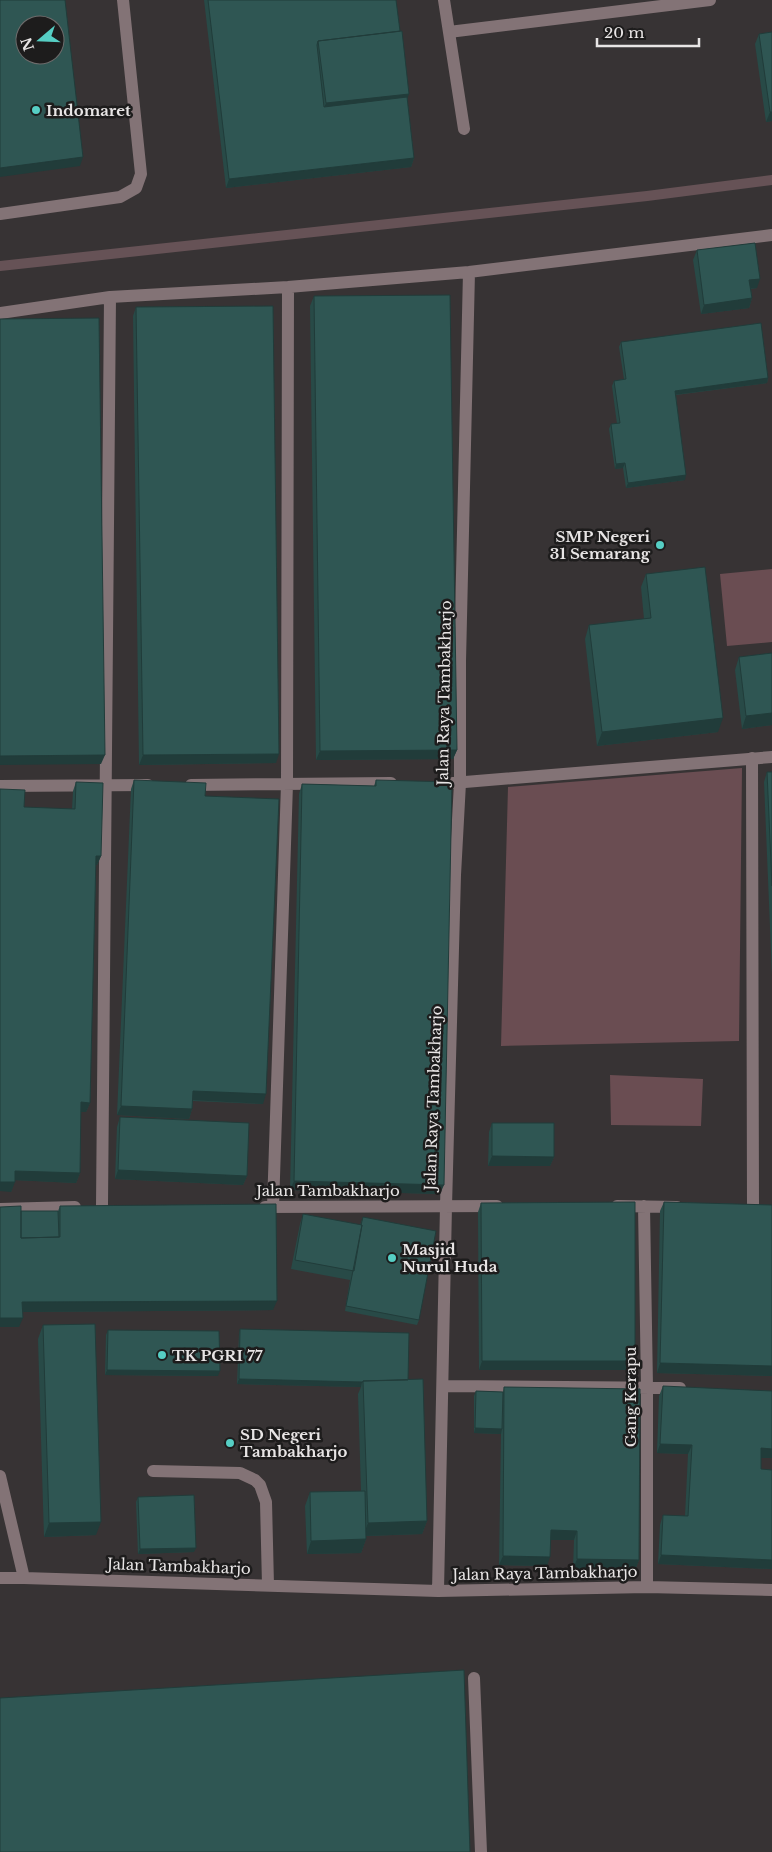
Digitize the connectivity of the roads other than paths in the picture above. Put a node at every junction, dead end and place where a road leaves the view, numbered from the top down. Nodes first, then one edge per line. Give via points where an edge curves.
1 (124, 0) edge
2 (444, 0) edge
3 (704, 1) edge
4 (449, 32) junction
5 (464, 129) dead end
6 (0, 214) edge
7 (772, 235) edge
8 (469, 272) junction
9 (288, 287) junction
10 (110, 297) junction
11 (0, 313) edge
12 (772, 757) edge
13 (752, 758) junction
14 (402, 783) edge
15 (440, 783) edge
16 (460, 783) junction
17 (286, 784) junction
18 (106, 785) junction
19 (163, 785) edge
20 (182, 785) edge
21 (0, 786) edge
22 (446, 1206) junction
23 (505, 1206) edge
24 (604, 1206) edge
25 (644, 1206) junction
26 (254, 1207) edge
27 (274, 1207) junction
28 (693, 1207) edge
29 (752, 1208) edge
30 (0, 1209) edge
31 (443, 1386) junction
32 (647, 1387) junction
33 (695, 1389) edge
34 (153, 1471) dead end
35 (0, 1476) edge
36 (0, 1578) edge
37 (24, 1578) junction
38 (268, 1585) junction
39 (646, 1587) junction
40 (772, 1590) edge
41 (438, 1591) junction
42 (474, 1678) dead end
43 (481, 1852) edge

1 - 6 street via 142,174 136,188 120,197
2 - 4 street
3 - 4 street
4 - 5 street
7 - 8 street
8 - 9 street
8 - 16 street, Jalan Raya Tambakharjo
9 - 10 street
9 - 17 street
10 - 11 street
10 - 18 street
12 - 13 street
13 - 16 street
13 - 29 street
14 - 17 street
15 - 16 street
16 - 22 street, Jalan Raya Tambakharjo
17 - 20 street
17 - 27 street
18 - 19 street
18 - 21 street
18 - 30 street via 97,1206
22 - 23 street, Jalan Tambakharjo
22 - 27 street, Jalan Tambakharjo
22 - 31 street, Jalan Raya Tambakharjo
24 - 25 street
25 - 28 street
25 - 32 street, Gang Kerapu
26 - 27 street, Jalan Tambakharjo
31 - 32 street
31 - 41 street, Jalan Raya Tambakharjo
32 - 33 street
32 - 39 street, Gang Kerapu
34 - 38 street via 240,1473 255,1480 266,1502
35 - 37 street
36 - 37 street, Jalan Tambakharjo
37 - 38 street, Jalan Tambakharjo
38 - 41 street, Jalan Tambakharjo
39 - 40 street, Jalan Raya Tambakharjo
39 - 41 street, Jalan Raya Tambakharjo
42 - 43 street

